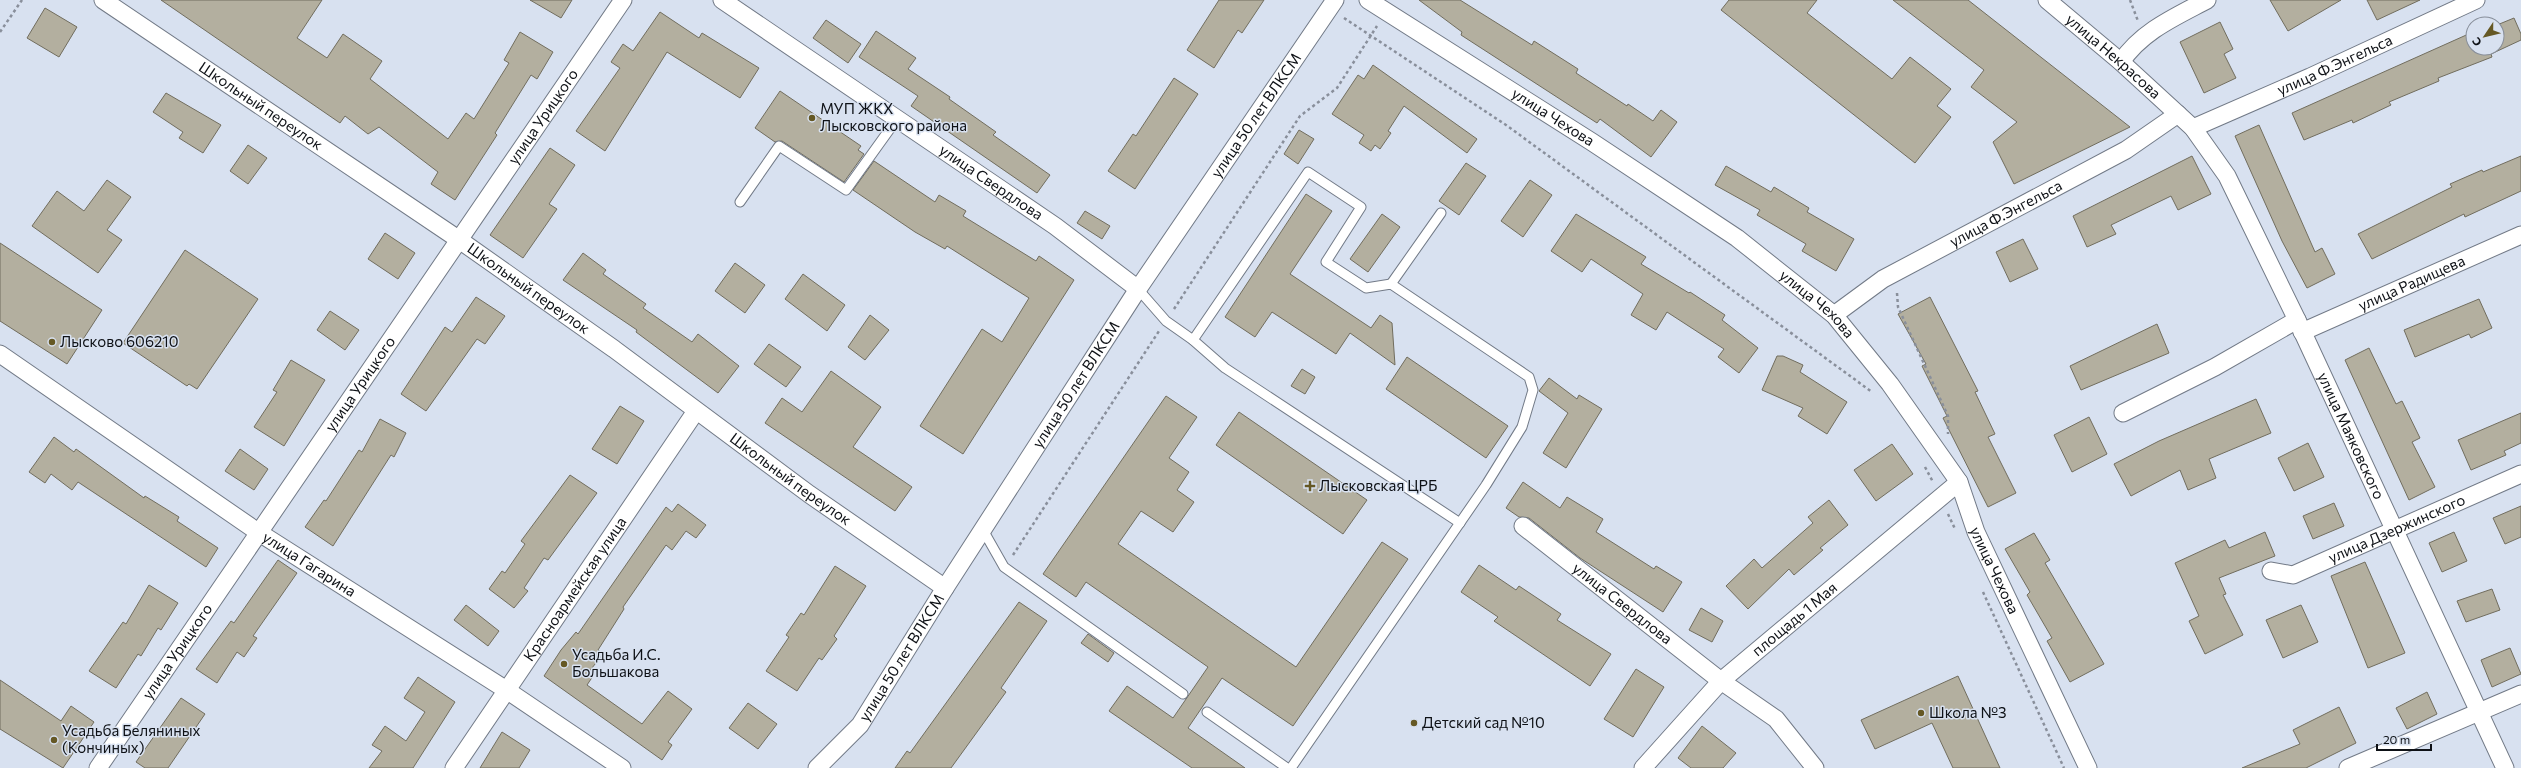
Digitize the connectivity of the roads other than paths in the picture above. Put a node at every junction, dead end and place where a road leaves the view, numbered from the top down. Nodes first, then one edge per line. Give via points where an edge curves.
1 (103, 0) edge
2 (623, 0) edge
3 (722, 0) edge
4 (1368, 0) edge
5 (2047, 0) edge
6 (2207, 0) edge
7 (2476, 0) edge
8 (1332, 4) edge
9 (2121, 62) junction
10 (2178, 114) junction
11 (897, 119) junction
12 (2193, 128) junction
13 (740, 202) dead end
14 (1441, 213) dead end
15 (2521, 235) edge
16 (458, 239) junction
17 (1391, 284) junction
18 (1138, 289) junction
19 (1834, 315) junction
20 (2300, 326) junction
21 (1193, 340) junction
22 (0, 354) edge
23 (696, 410) junction
24 (2123, 413) dead end
25 (2521, 474) edge
26 (1958, 482) junction
27 (1460, 523) junction
28 (1522, 526) dead end
29 (2394, 529) junction
30 (983, 530) junction
31 (258, 532) junction
32 (2271, 571) dead end
33 (945, 588) junction
34 (1722, 681) junction
35 (508, 691) junction
36 (1184, 694) dead end
37 (2521, 694) edge
38 (1207, 712) dead end
39 (2479, 712) junction
40 (98, 768) edge
41 (454, 768) edge
42 (622, 768) edge
43 (817, 768) edge
44 (1287, 768) edge
45 (1291, 768) edge
46 (1643, 768) edge
47 (1815, 768) edge
48 (2088, 768) edge
49 (2348, 768) edge
50 (2505, 768) edge

1 - 16 street, Школьный переулок
2 - 16 street, улица Урицкого
3 - 11 street, улица Свердлова
4 - 19 street, улица Чехова via 1592,142 1730,234
5 - 9 street, улица Некрасова
6 - 9 street via 2144,36
7 - 12 street, улица Ф.Энгельса
8 - 18 street, улица 50 лет ВЛКСМ
9 - 10 street, улица Некрасова
10 - 12 street, улица Маяковского
10 - 19 street, улица Ф.Энгельса via 2126,150 1883,279
11 - 13 lane via 846,190 779,146
11 - 18 street, улица Свердлова via 1055,226
12 - 20 street, улица Маяковского via 2227,176
14 - 17 lane
15 - 20 street, улица Радищева
16 - 23 street, Школьный переулок
16 - 31 street, улица Урицкого
17 - 21 lane via 1366,288 1326,262 1361,206 1308,172
17 - 27 lane via 1529,377 1533,390 1522,427
18 - 21 lane via 1166,321
18 - 30 street, улица 50 лет ВЛКСМ
19 - 26 street, улица Чехова via 1890,384
20 - 24 street, улица Радищева
20 - 29 street, улица Маяковского
21 - 27 lane via 1225,368
22 - 31 street, улица Гагарина
23 - 33 street, Школьный переулок via 809,494
23 - 35 street, Красноармейская улица
25 - 29 street, улица Дзержинского
26 - 34 street, площадь 1 Мая
26 - 48 street, улица Чехова via 1976,532
27 - 45 lane
28 - 34 street, улица Свердлова
29 - 32 street, улица Дзержинского via 2293,575
29 - 39 street, улица Маяковского
30 - 33 street, улица 50 лет ВЛКСМ
30 - 36 lane via 1004,567
31 - 35 street, улица Гагарина
31 - 40 street, улица Урицкого
33 - 43 street, улица 50 лет ВЛКСМ via 860,725
34 - 46 street, площадь 1 Мая
34 - 47 street, улица Свердлова via 1776,719
35 - 41 street, Красноармейская улица
35 - 42 street, улица Гагарина
37 - 39 street
38 - 44 lane
39 - 49 street
39 - 50 street, улица Маяковского

